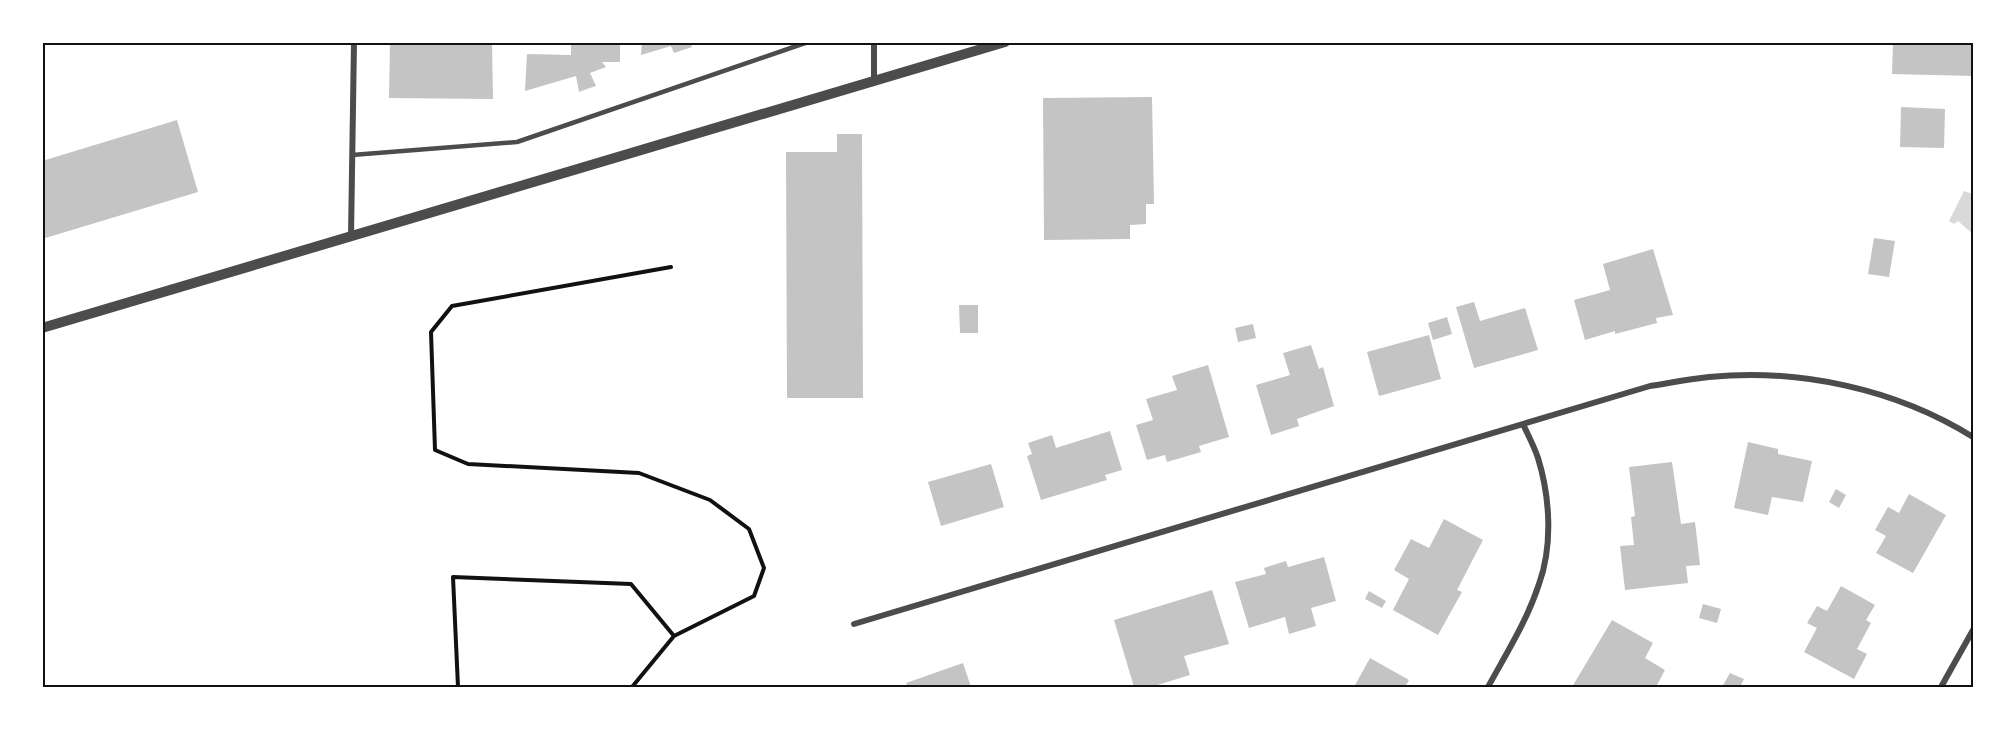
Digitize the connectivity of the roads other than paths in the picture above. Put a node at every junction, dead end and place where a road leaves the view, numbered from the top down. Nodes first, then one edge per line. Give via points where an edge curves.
1 (354, 42) edge
2 (808, 42) edge
3 (874, 42) edge
4 (1005, 42) edge
5 (874, 82) junction
6 (352, 155) junction
7 (351, 237) junction
8 (42, 328) edge
9 (1523, 424) junction
10 (1973, 436) edge
11 (854, 624) dead end
12 (1973, 630) edge
13 (1488, 687) edge
14 (1941, 687) edge

1 - 6 street
2 - 6 lane via 517,142
3 - 5 street
4 - 5 street
5 - 7 street
6 - 7 street
7 - 8 street
9 - 10 street via 1650,386 1709,377 1769,375 1829,382 1872,393 1928,413
9 - 11 street
9 - 13 street via 1538,456 1547,498 1548,540 1540,582 1527,615
12 - 14 street

